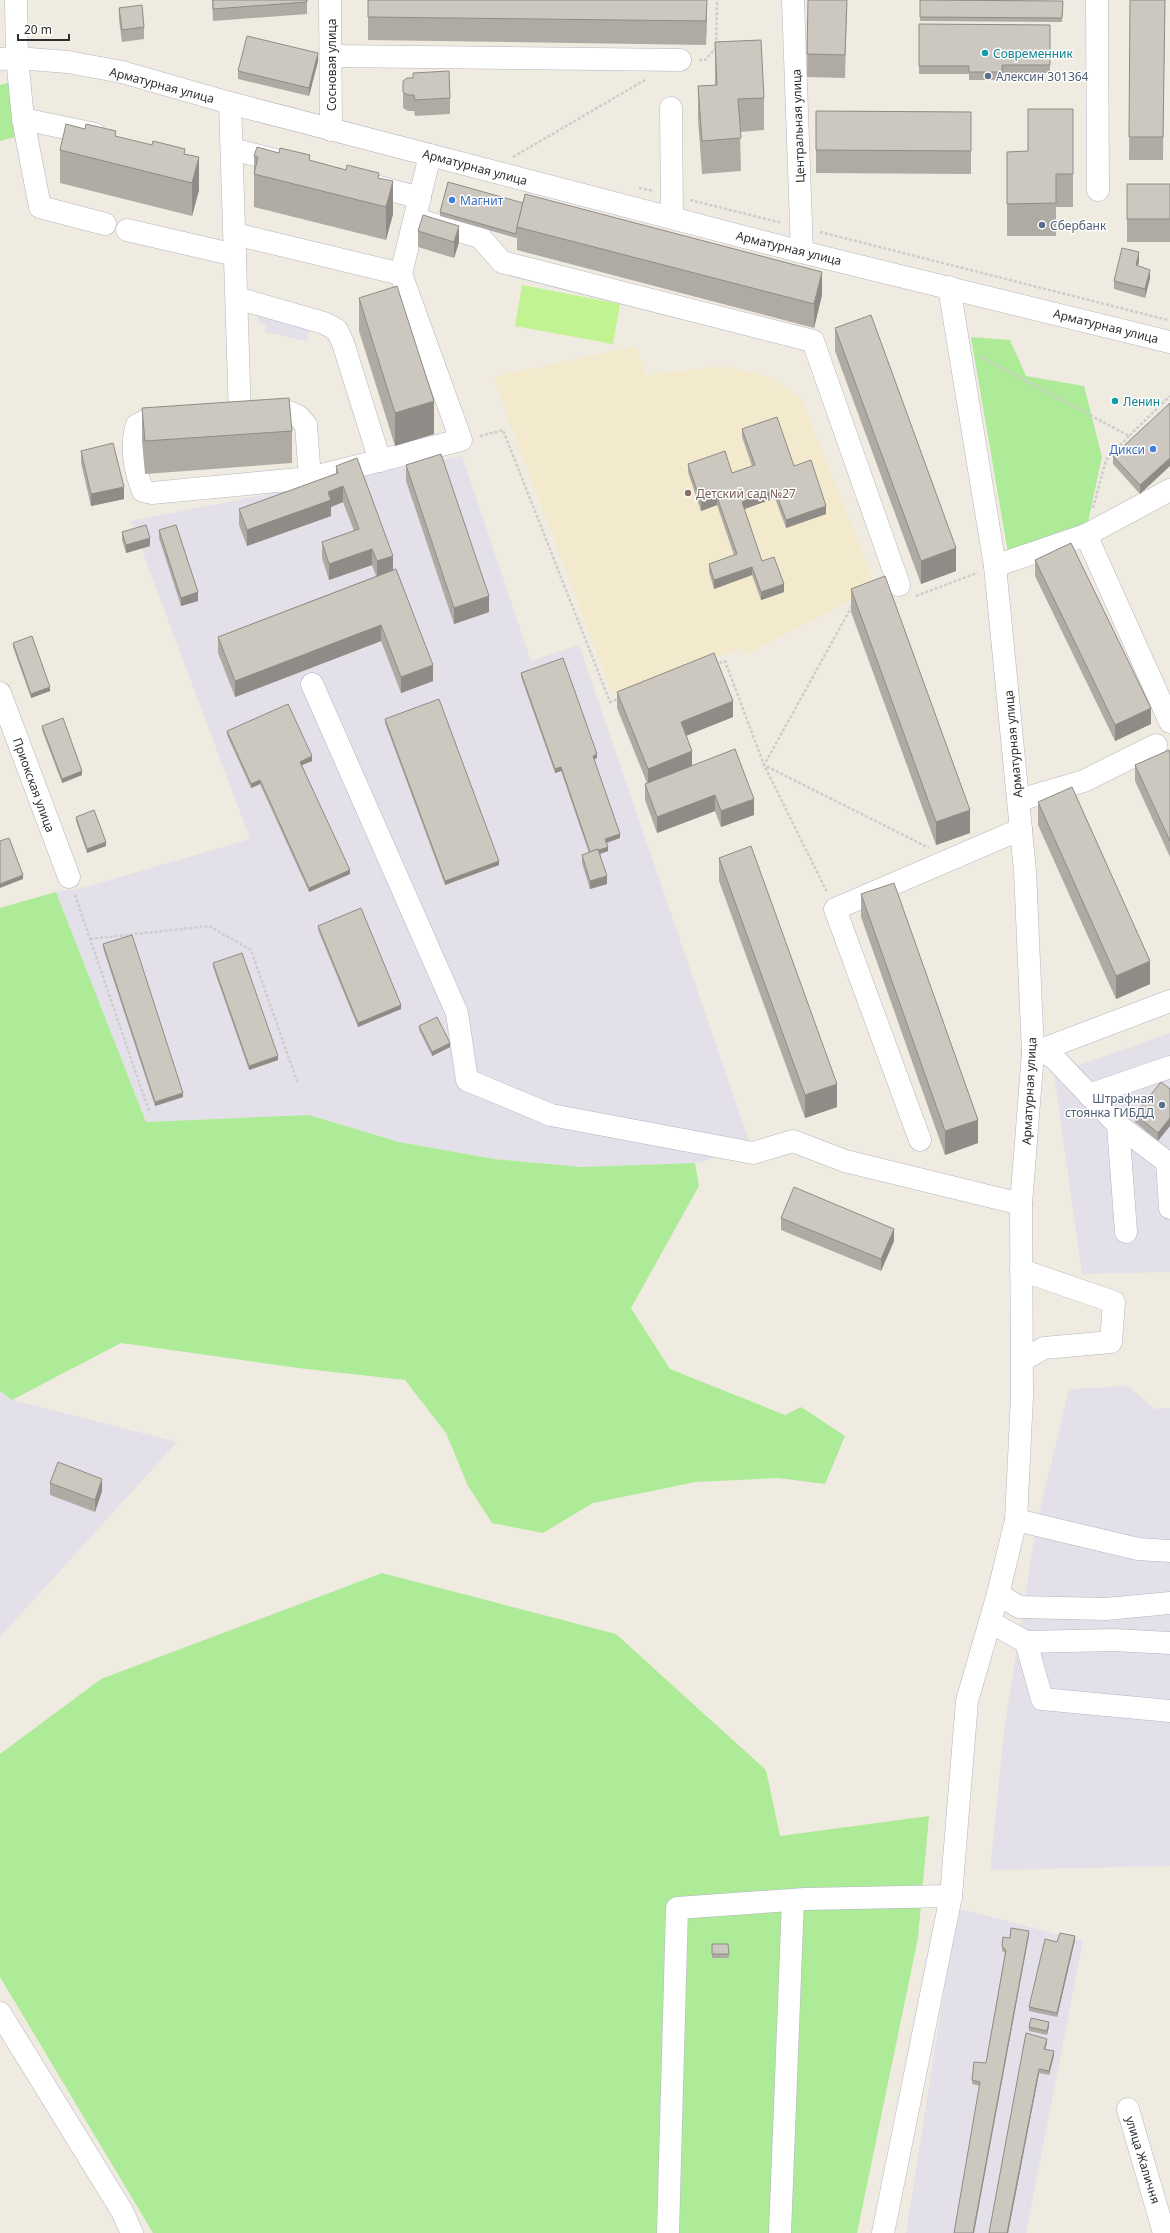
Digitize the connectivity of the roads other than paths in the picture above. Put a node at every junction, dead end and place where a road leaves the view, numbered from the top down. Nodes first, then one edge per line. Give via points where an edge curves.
1 (16, 0) edge
2 (330, 0) edge
3 (793, 0) edge
4 (1097, 0) edge
5 (331, 56) junction
6 (9, 58) edge
7 (680, 60) road end
8 (230, 103) junction
9 (671, 108) dead end
10 (23, 119) junction
11 (331, 130) junction
12 (101, 135) edge
13 (232, 149) junction
14 (430, 155) junction
15 (300, 166) edge
16 (345, 178) edge
17 (1098, 190) dead end
18 (420, 198) junction
19 (672, 218) junction
20 (415, 219) junction
21 (105, 224) dead end
22 (127, 230) dead end
23 (235, 244) junction
24 (802, 252) junction
25 (401, 274) junction
26 (949, 287) junction
27 (237, 298) junction
28 (1170, 342) edge
29 (240, 416) junction
30 (380, 462) junction
31 (310, 478) junction
32 (1170, 490) edge
33 (1086, 535) junction
34 (995, 566) junction
35 (898, 585) road end
36 (312, 684) dead end
37 (0, 693) edge
38 (1170, 722) edge
39 (1156, 745) dead end
40 (1019, 800) junction
41 (1021, 829) junction
42 (68, 877) road end
43 (1170, 1001) edge
44 (1033, 1052) junction
45 (1170, 1067) edge
46 (1089, 1095) junction
47 (1118, 1125) junction
48 (920, 1140) dead end
49 (1021, 1204) junction
50 (1170, 1208) edge
51 (1126, 1232) dead end
52 (1021, 1270) junction
53 (1023, 1360) junction
54 (1016, 1520) junction
55 (1170, 1551) edge
56 (998, 1594) junction
57 (1170, 1603) edge
58 (990, 1622) junction
59 (1026, 1642) junction
60 (1170, 1643) edge
61 (1170, 1711) edge
62 (951, 1896) junction
63 (793, 1900) junction
64 (0, 2013) edge
65 (1128, 2109) dead end
66 (132, 2233) edge
67 (668, 2233) edge
68 (780, 2233) edge
69 (883, 2233) edge
70 (1164, 2233) edge

1 - 6 street
2 - 5 street, Сосновая улица
3 - 24 street, Центральная улица
4 - 17 street
5 - 7 street
5 - 11 street, Сосновая улица
6 - 8 street, Арматурная улица via 68,62 122,72
6 - 10 street
8 - 11 street, Арматурная улица
8 - 13 street
9 - 19 street
10 - 12 street
10 - 21 street via 40,207
11 - 14 street, Арматурная улица
13 - 15 street
13 - 23 street
14 - 18 street
14 - 19 street, Арматурная улица
16 - 18 street
18 - 20 street
19 - 24 street, Арматурная улица
20 - 25 street
20 - 35 street via 480,237 502,262 813,341
22 - 23 street
23 - 25 street
23 - 27 street
24 - 26 street, Арматурная улица
25 - 30 street via 461,440
26 - 28 street, Арматурная улица
26 - 34 street, Арматурная улица
27 - 29 street
27 - 30 street via 324,323 336,330 343,343
29 - 31 street via 289,412 298,416 306,425
29 - 31 street via 147,420 137,425 133,436 138,479 143,491 152,493
30 - 31 street
32 - 33 street
33 - 34 street
33 - 38 street
34 - 40 street, Арматурная улица
36 - 49 street via 457,1013 467,1080 551,1115 753,1153 793,1141 845,1161
37 - 42 street, Приокская улица
39 - 40 street via 1084,781
40 - 41 street, Арматурная улица
41 - 44 street, Арматурная улица
41 - 48 street via 835,909
43 - 44 street
44 - 46 street via 1050,1055
44 - 49 street, Арматурная улица
45 - 46 street
46 - 47 street
47 - 50 street via 1167,1162
47 - 51 street
49 - 52 street, Арматурная улица
52 - 53 street, Арматурная улица
52 - 53 street via 1114,1302 1111,1342 1044,1348
53 - 54 street, Арматурная улица
54 - 55 street via 1138,1549
54 - 56 street, Арматурная улица
56 - 57 street via 1019,1607 1106,1609
56 - 58 street, Арматурная улица
58 - 59 street
58 - 62 street, Арматурная улица via 966,1701
59 - 60 street via 1114,1640
59 - 61 street via 1042,1699
62 - 63 street
62 - 69 street, Арматурная улица
63 - 67 street via 677,1908
63 - 68 street
64 - 66 street via 122,2211
65 - 70 street, улица Жаличня

